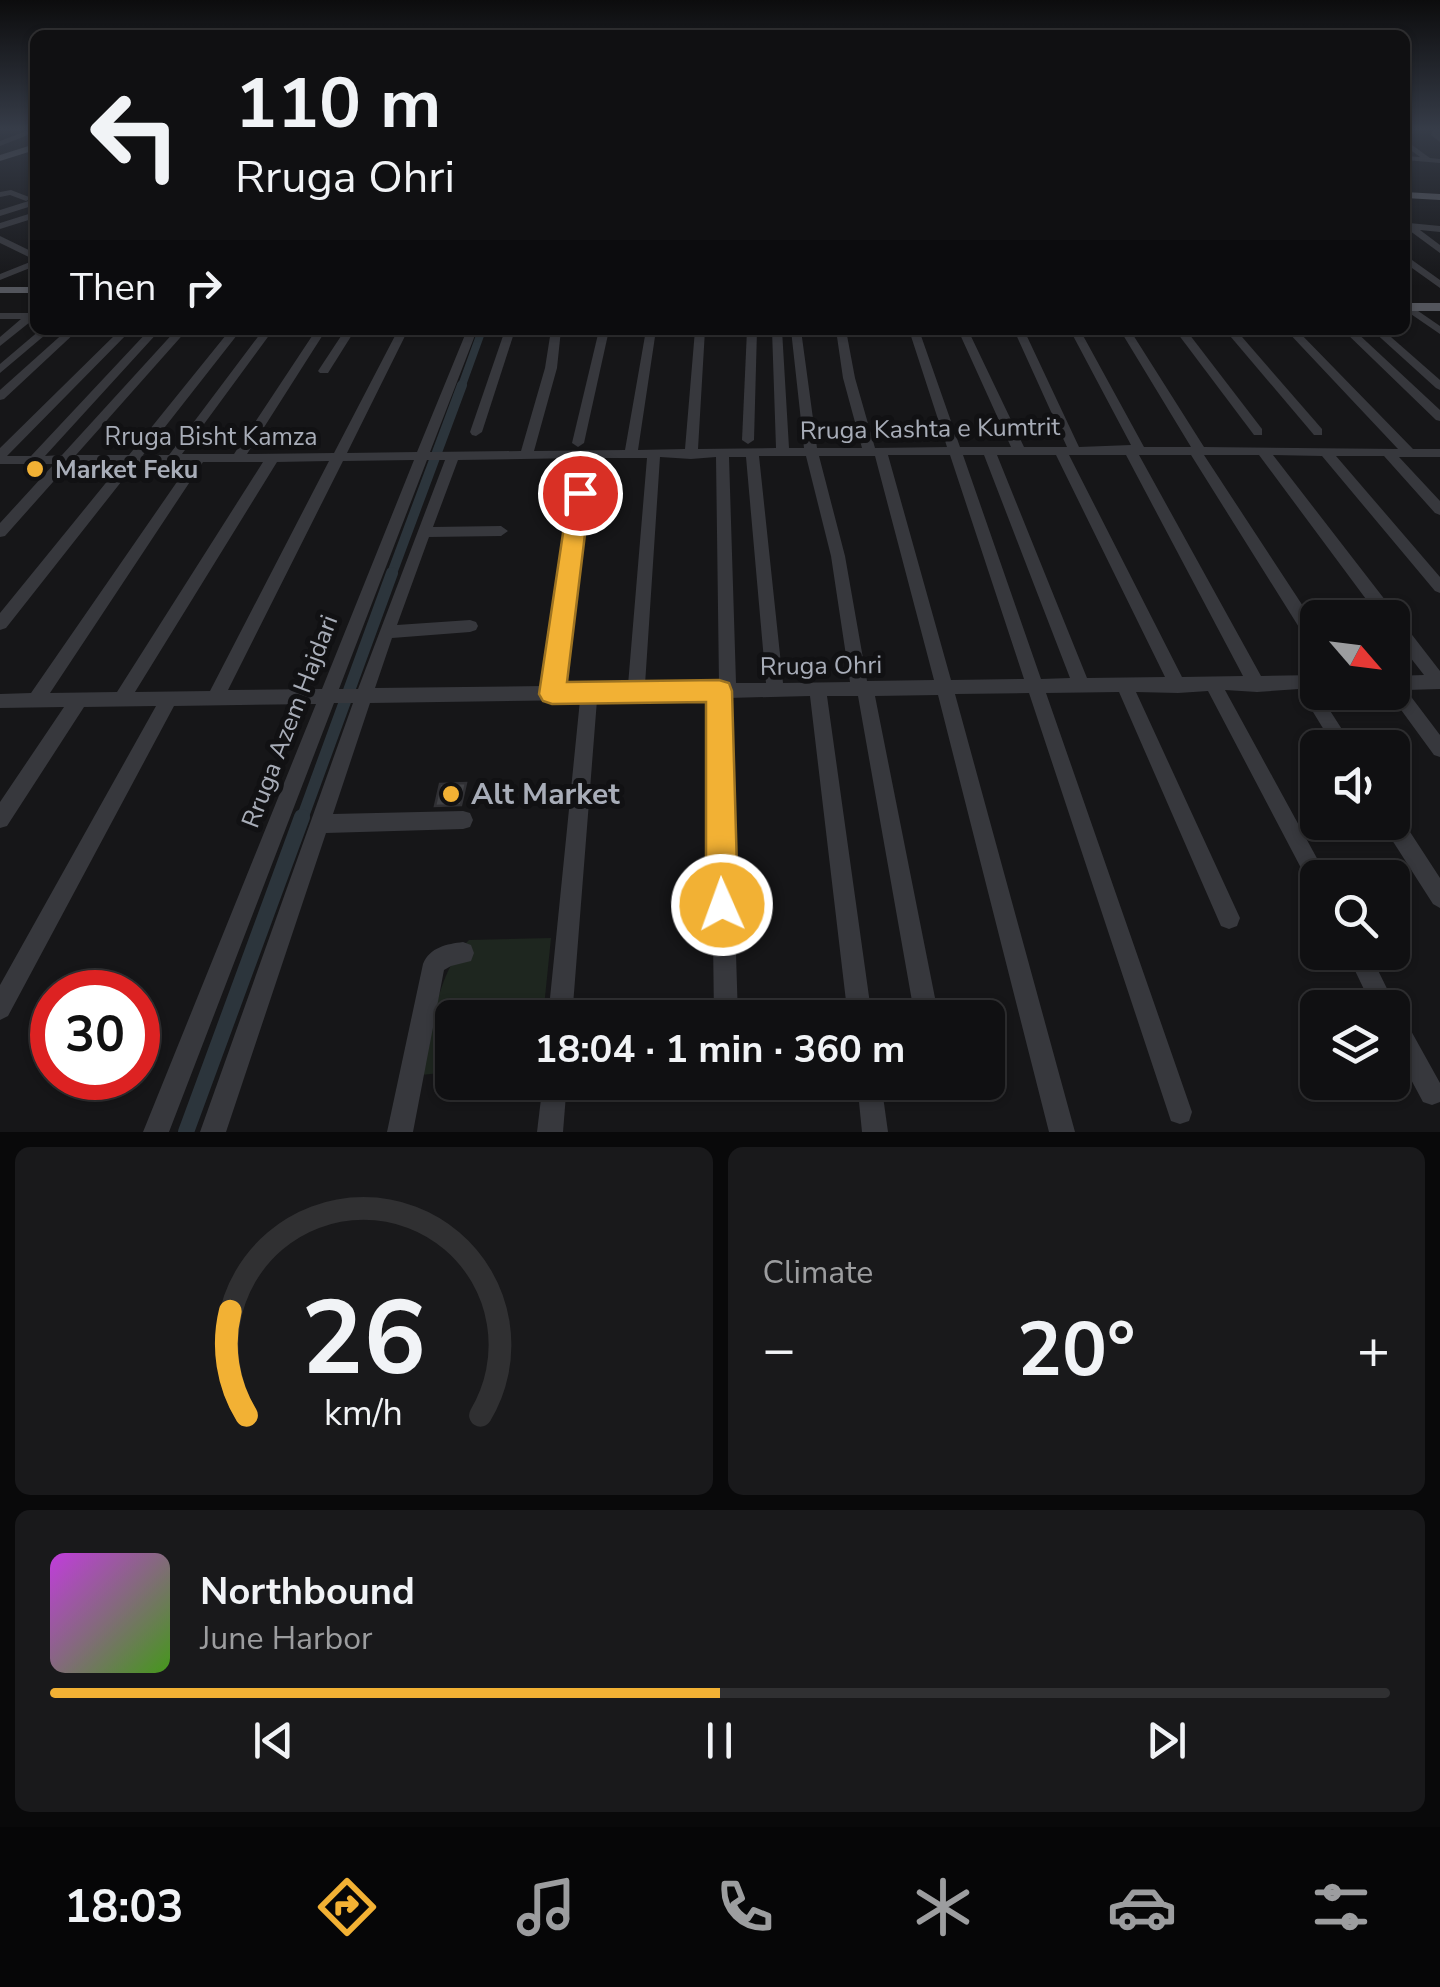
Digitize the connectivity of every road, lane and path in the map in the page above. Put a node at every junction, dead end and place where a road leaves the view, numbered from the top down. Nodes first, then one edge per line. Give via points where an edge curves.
1 (0, 195) edge
2 (1410, 195) edge
3 (1440, 198) edge
4 (30, 200) edge
5 (30, 201) edge
6 (14, 209) junction
7 (30, 212) edge
8 (0, 213) edge
9 (30, 214) edge
10 (0, 226) edge
11 (1410, 226) edge
12 (1410, 228) edge
13 (1440, 229) edge
14 (2, 242) edge
15 (30, 247) edge
16 (21, 250) junction
17 (1440, 250) edge
18 (30, 256) edge
19 (30, 262) edge
20 (1410, 262) edge
21 (0, 277) edge
22 (1440, 285) edge
23 (0, 290) edge
24 (30, 290) edge
25 (1410, 306) edge
26 (1440, 307) edge
27 (1410, 309) edge
28 (0, 316) edge
29 (30, 316) edge
30 (30, 318) edge
31 (1440, 332) edge
32 (40, 335) edge
33 (67, 335) edge
34 (121, 335) edge
35 (150, 335) edge
36 (178, 335) edge
37 (232, 335) edge
38 (264, 335) edge
39 (318, 335) edge
40 (347, 335) edge
41 (401, 335) edge
42 (470, 335) edge
43 (508, 335) edge
44 (555, 335) edge
45 (603, 335) edge
46 (650, 335) edge
47 (700, 335) edge
48 (752, 335) edge
49 (777, 335) edge
50 (797, 335) edge
51 (843, 335) edge
52 (916, 335) edge
53 (965, 335) edge
54 (1020, 335) edge
55 (1077, 335) edge
56 (1128, 335) edge
57 (1184, 335) edge
58 (1234, 335) edge
59 (1295, 335) edge
60 (1353, 335) edge
61 (1383, 335) edge
62 (0, 342) edge
63 (0, 370) edge
64 (324, 371) dead end
65 (1440, 386) edge
66 (0, 396) edge
67 (1440, 417) edge
68 (476, 432) dead end
69 (1258, 432) dead end
70 (1318, 432) dead end
71 (750, 446) junction
72 (1067, 449) junction
73 (1134, 449) junction
74 (582, 450) junction
75 (989, 450) junction
76 (1019, 450) junction
77 (1197, 450) junction
78 (953, 451) junction
79 (1263, 451) junction
80 (783, 452) junction
81 (812, 452) junction
82 (875, 452) junction
83 (1326, 452) junction
84 (1388, 452) junction
85 (1409, 452) junction
86 (1440, 453) edge
87 (722, 454) junction
88 (631, 455) junction
89 (654, 455) junction
90 (691, 455) junction
91 (526, 456) junction
92 (0, 458) edge
93 (238, 458) junction
94 (273, 458) junction
95 (338, 458) junction
96 (425, 458) junction
97 (448, 458) junction
98 (67, 459) junction
99 (134, 459) junction
100 (172, 459) junction
101 (199, 459) junction
102 (34, 460) junction
103 (1440, 510) edge
104 (501, 530) dead end
105 (0, 532) edge
106 (425, 532) junction
107 (1440, 587) edge
108 (1376, 600) edge
109 (1300, 614) edge
110 (0, 624) edge
111 (470, 626) dead end
112 (386, 632) junction
113 (1410, 645) edge
114 (1300, 682) edge
115 (1439, 682) edge
116 (1410, 683) edge
117 (1257, 684) junction
118 (1178, 686) junction
119 (1214, 686) junction
120 (1082, 687) junction
121 (1125, 687) junction
122 (946, 688) junction
123 (1037, 688) junction
124 (862, 689) junction
125 (775, 690) junction
126 (818, 690) junction
127 (724, 691) junction
128 (636, 692) junction
129 (552, 694) junction
130 (589, 694) junction
131 (361, 696) junction
132 (329, 697) junction
133 (215, 698) junction
134 (169, 699) junction
135 (36, 700) junction
136 (78, 700) junction
137 (121, 700) junction
138 (0, 701) edge
139 (1410, 708) edge
140 (1440, 749) edge
141 (0, 819) edge
142 (463, 820) dead end
143 (320, 824) junction
144 (1404, 840) edge
145 (1307, 860) edge
146 (1440, 897) edge
147 (1229, 918) dead end
148 (463, 952) dead end
149 (562, 1000) edge
150 (726, 1000) edge
151 (858, 1000) edge
152 (922, 1000) edge
153 (0, 1008) edge
154 (1410, 1052) edge
155 (1432, 1093) dead end
156 (553, 1100) edge
157 (871, 1100) edge
158 (1180, 1112) dead end
159 (156, 1132) edge
160 (213, 1132) edge
161 (400, 1132) edge
162 (550, 1132) edge
163 (875, 1132) edge
164 (1062, 1132) edge

1 - 4 street
2 - 3 main road
5 - 6 street
6 - 7 street
6 - 8 street
9 - 10 street
11 - 13 street
12 - 17 street
14 - 16 street
15 - 16 street
16 - 18 street
19 - 21 street
20 - 22 street
23 - 24 main road
25 - 26 main road
27 - 31 street
28 - 29 street
30 - 62 street
32 - 63 street
33 - 66 street
34 - 92 street
35 - 102 street
36 - 98 street
37 - 99 street
38 - 100 street
39 - 93 street
40 - 64 street
41 - 95 street
42 - 96 street, Rruga Azem Hajdari
43 - 68 street
44 - 91 street
45 - 74 street
46 - 88 street
47 - 90 street
48 - 71 street
49 - 80 street
50 - 81 street
51 - 82 street via 849,378
52 - 78 street
53 - 76 street
54 - 72 street
55 - 73 street
56 - 77 street
57 - 69 street
58 - 70 street
59 - 85 street
60 - 67 street
61 - 65 street
71 - 80 street, Rruga Kashta e Kumtrit
71 - 87 street, Rruga Kashta e Kumtrit
71 - 125 street
72 - 73 street, Rruga Kashta e Kumtrit
72 - 76 street, Rruga Kashta e Kumtrit
72 - 118 street
73 - 77 street, Rruga Kashta e Kumtrit
73 - 117 street
74 - 88 street, Rruga Kashta e Kumtrit
74 - 91 street, Rruga Kashta e Kumtrit
74 - 129 street
75 - 76 street, Rruga Kashta e Kumtrit
75 - 78 street, Rruga Kashta e Kumtrit
75 - 120 street
77 - 79 street, Rruga Kashta e Kumtrit
77 - 109 street
78 - 82 street, Rruga Kashta e Kumtrit
78 - 123 street
79 - 83 street, Rruga Kashta e Kumtrit
79 - 108 street
80 - 81 street, Rruga Kashta e Kumtrit
81 - 82 street, Rruga Kashta e Kumtrit
81 - 124 street
82 - 122 street
83 - 84 street, Rruga Kashta e Kumtrit
83 - 107 street
84 - 85 street, Rruga Kashta e Kumtrit
84 - 103 street
85 - 86 street, Rruga Kashta e Kumtrit
87 - 90 street, Rruga Kashta e Kumtrit
87 - 127 street
88 - 89 street, Rruga Kashta e Kumtrit
89 - 90 street, Rruga Kashta e Kumtrit
89 - 128 street
91 - 97 street, Rruga Kashta e Kumtrit
92 - 102 street, Rruga Bisht Kamza
93 - 94 street, Rruga Bisht Kamza
93 - 101 street, Rruga Bisht Kamza
94 - 95 street, Rruga Bisht Kamza
94 - 137 street
95 - 96 street, Rruga Bisht Kamza
95 - 133 street
96 - 97 street, Rruga Kashta e Kumtrit
96 - 132 street, Rruga Azem Hajdari
97 - 106 street
98 - 99 street, Rruga Bisht Kamza
98 - 102 street, Rruga Bisht Kamza
98 - 105 street
99 - 100 street, Rruga Bisht Kamza
99 - 110 street
100 - 101 street, Rruga Bisht Kamza
101 - 135 street
104 - 106 street
106 - 112 street
111 - 112 street
112 - 131 street
113 - 115 street
114 - 117 street, Rruga Ohri
115 - 116 street
117 - 119 street, Rruga Ohri
118 - 119 street, Rruga Ohri
118 - 121 street, Rruga Ohri
119 - 145 street
120 - 121 street, Rruga Ohri
120 - 123 street, Rruga Ohri
121 - 147 street
122 - 123 street, Rruga Ohri
122 - 124 street, Rruga Ohri
122 - 164 street
123 - 158 street
124 - 126 street, Rruga Ohri
124 - 152 street
125 - 126 street, Rruga Ohri
125 - 127 street, Rruga Ohri
126 - 151 street
127 - 128 street, Rruga Ohri
127 - 150 street
128 - 130 street, Rruga Ohri
129 - 130 street, Rruga Ohri
129 - 131 street, Rruga Ohri
130 - 149 street
131 - 132 street, Rruga Ohri
131 - 143 street
132 - 133 street, Rruga Ohri
132 - 159 street, Rruga Azem Hajdari
133 - 134 street, Rruga Ohri
134 - 137 street, Rruga Ohri
134 - 153 street
135 - 136 street, Rruga Ohri
135 - 138 street, Rruga Ohri
136 - 137 street, Rruga Ohri
136 - 141 street
139 - 140 street
142 - 143 street
143 - 160 street
144 - 146 street
148 - 161 street via 434,964
154 - 155 street
156 - 162 street
157 - 163 street

